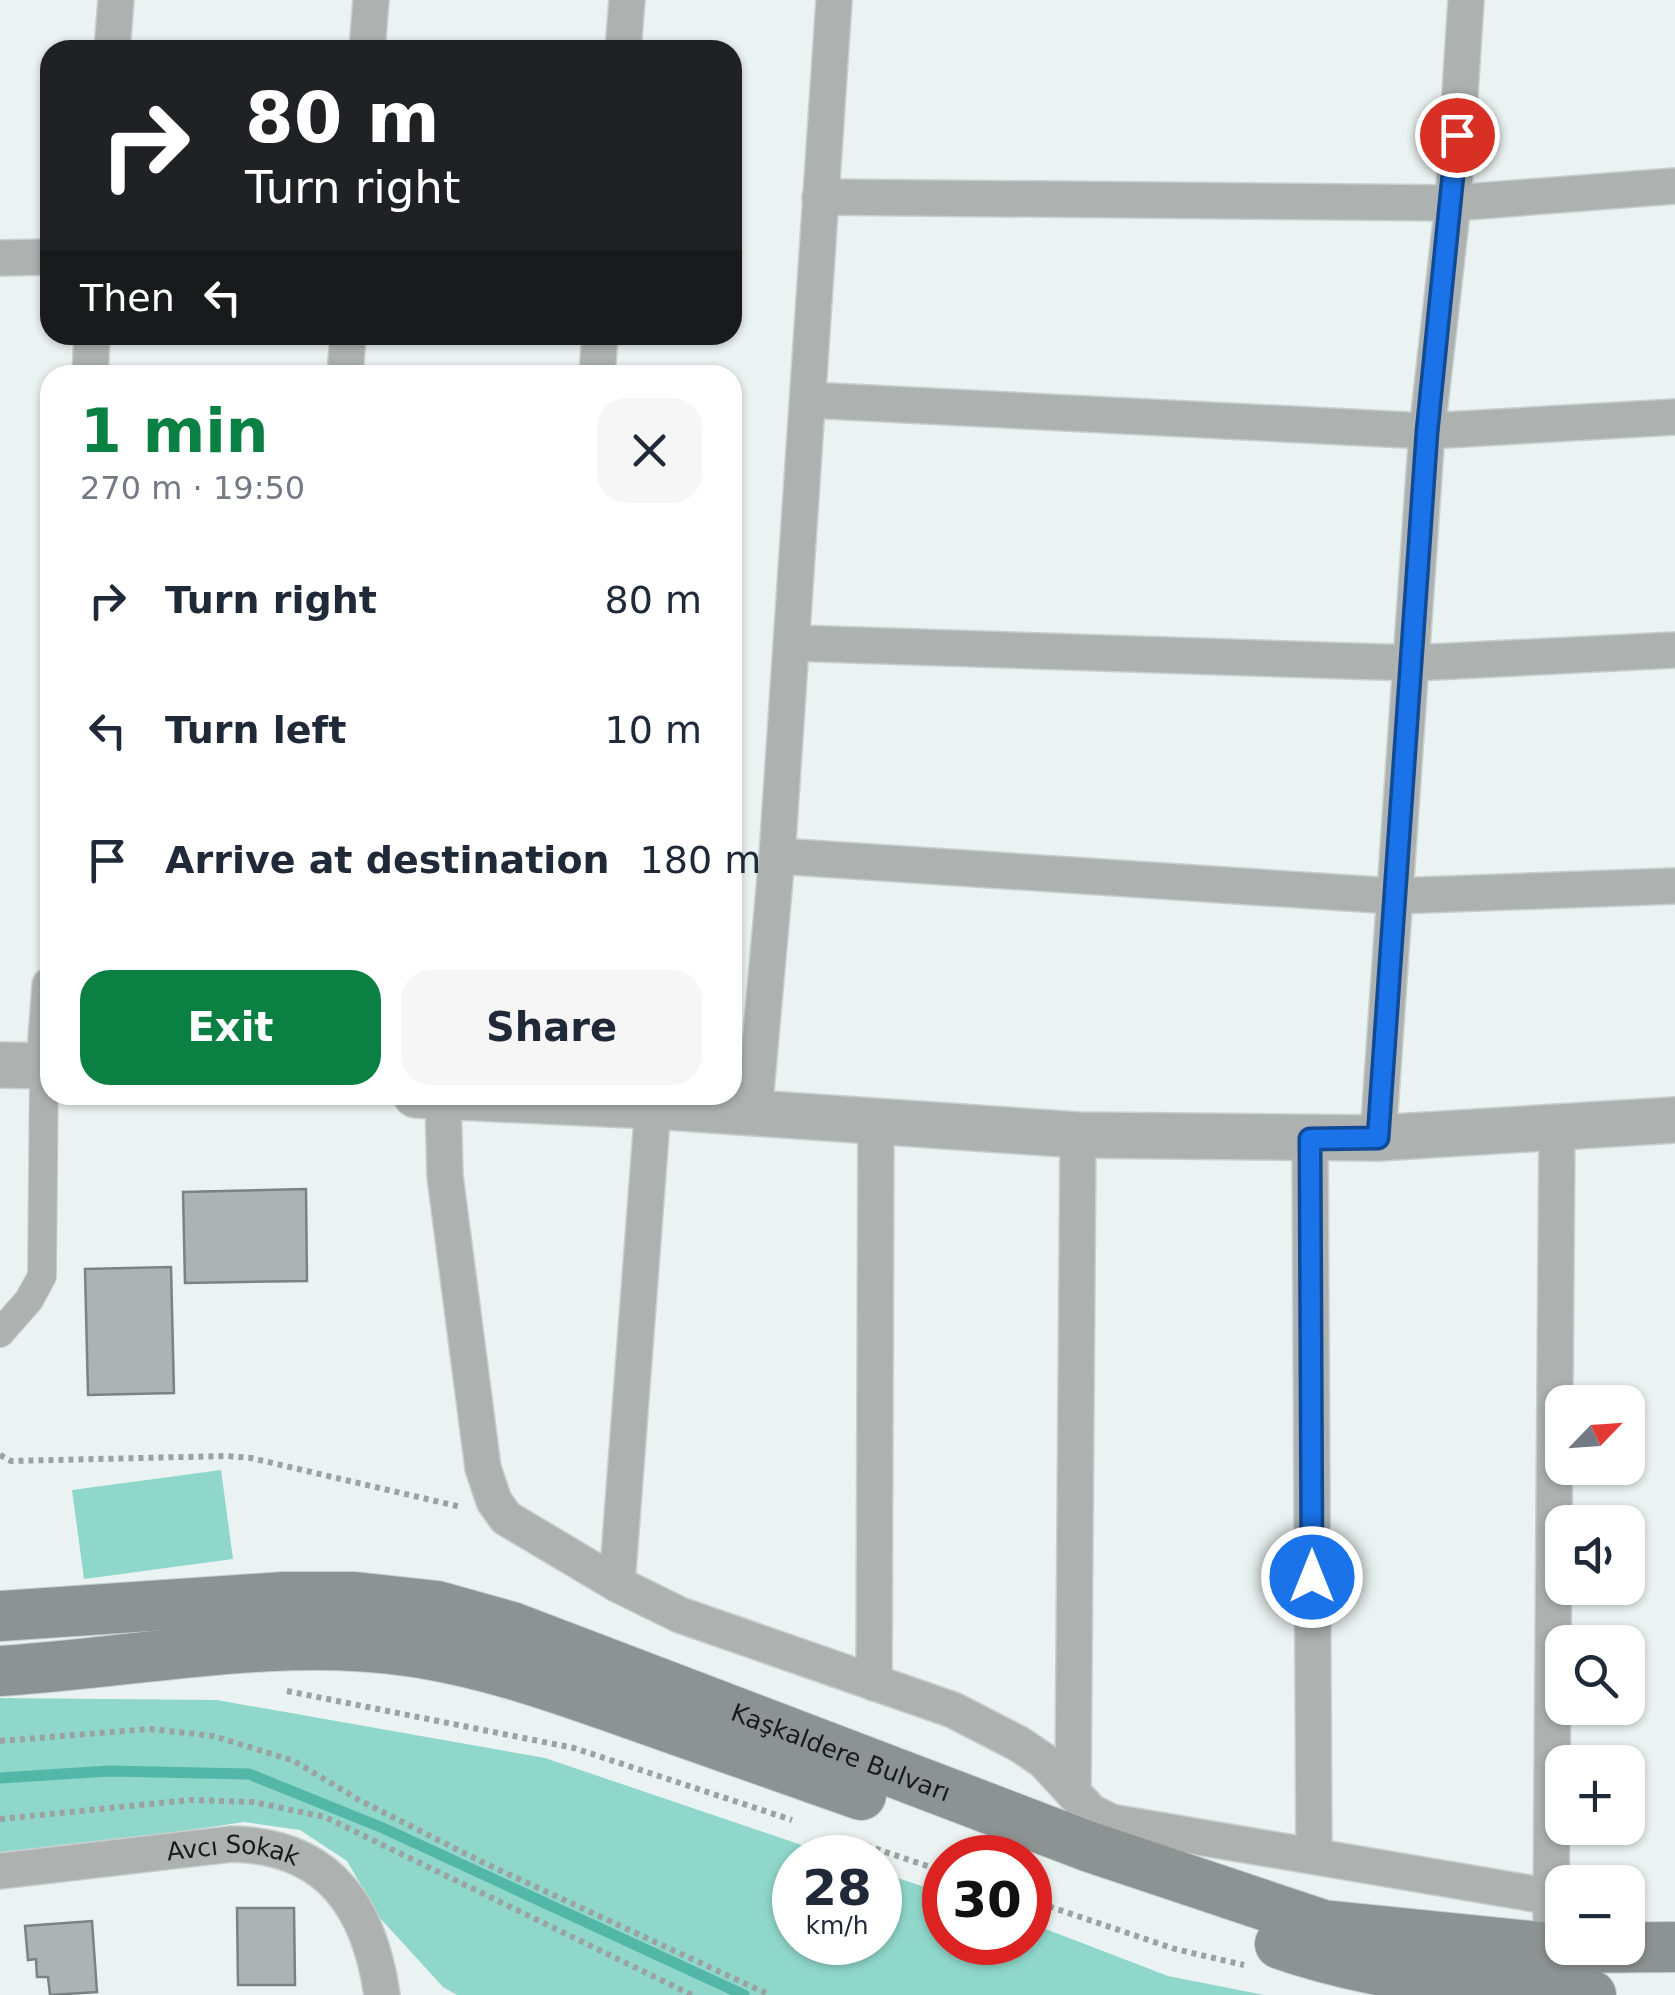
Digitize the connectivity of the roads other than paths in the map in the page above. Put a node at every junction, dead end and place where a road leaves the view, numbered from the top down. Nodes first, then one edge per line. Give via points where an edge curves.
1 (116, 0) edge
2 (371, 0) edge
3 (627, 0) edge
4 (834, 0) edge
5 (1466, 0) edge
6 (113, 40) edge
7 (368, 40) edge
8 (624, 40) edge
9 (1675, 186) edge
10 (820, 197) junction
11 (1453, 203) junction
12 (40, 256) edge
13 (0, 258) edge
14 (808, 400) junction
15 (1675, 417) edge
16 (1427, 432) junction
17 (792, 642) junction
18 (1675, 650) edge
19 (1413, 663) junction
20 (777, 856) junction
21 (1675, 886) edge
22 (1394, 896) junction
23 (0, 1065) edge
24 (40, 1066) edge
25 (46, 1105) edge
26 (432, 1105) edge
27 (640, 1105) edge
28 (653, 1106) junction
29 (754, 1113) junction
30 (876, 1120) junction
31 (1675, 1120) edge
32 (1557, 1127) junction
33 (1078, 1135) junction
34 (1378, 1138) junction
35 (1310, 1139) junction
36 (0, 1332) edge
37 (617, 1584) junction
38 (0, 1616) edge
39 (0, 1671) edge
40 (874, 1683) junction
41 (1072, 1792) junction
42 (1314, 1856) junction
43 (1552, 1865) edge
44 (0, 1871) edge
45 (1545, 1895) edge
46 (1645, 1946) edge
47 (1675, 1946) edge
48 (1545, 1948) edge
49 (382, 1995) edge
50 (1591, 1995) edge

1 - 6 street
2 - 7 street
3 - 8 street
4 - 10 street
5 - 11 street
9 - 11 street
10 - 11 street
10 - 14 street
11 - 16 street
12 - 13 street
14 - 16 street
14 - 17 street
15 - 16 street
16 - 19 street
17 - 19 street
17 - 20 street
18 - 19 street
19 - 22 street
20 - 22 street
20 - 29 street
21 - 22 street
22 - 34 street
23 - 24 street
25 - 36 street via 42,1276
26 - 37 street via 483,1468 494,1501 506,1518
27 - 28 street
28 - 29 street
28 - 37 street
29 - 30 street
30 - 33 street
30 - 40 street
31 - 32 street
32 - 34 street
32 - 43 street
33 - 35 street
33 - 41 street
34 - 35 street
35 - 42 street
37 - 40 street via 680,1615
38 - 48 main road, Kaşkaldere Bulvarı via 284,1596 437,1606 512,1627 1087,1846 1323,1925
39 - 50 main road, Kaşkaldere Bulvarı via 332,1646 406,1650 486,1666 1304,1952 1382,1971
40 - 41 street via 954,1710 1019,1744
41 - 42 street via 1111,1822
42 - 45 street
44 - 49 street, Avcı Sokak via 266,1844 317,1866 345,1895 377,1959
46 - 47 main road, Kaşkaldere Bulvarı

